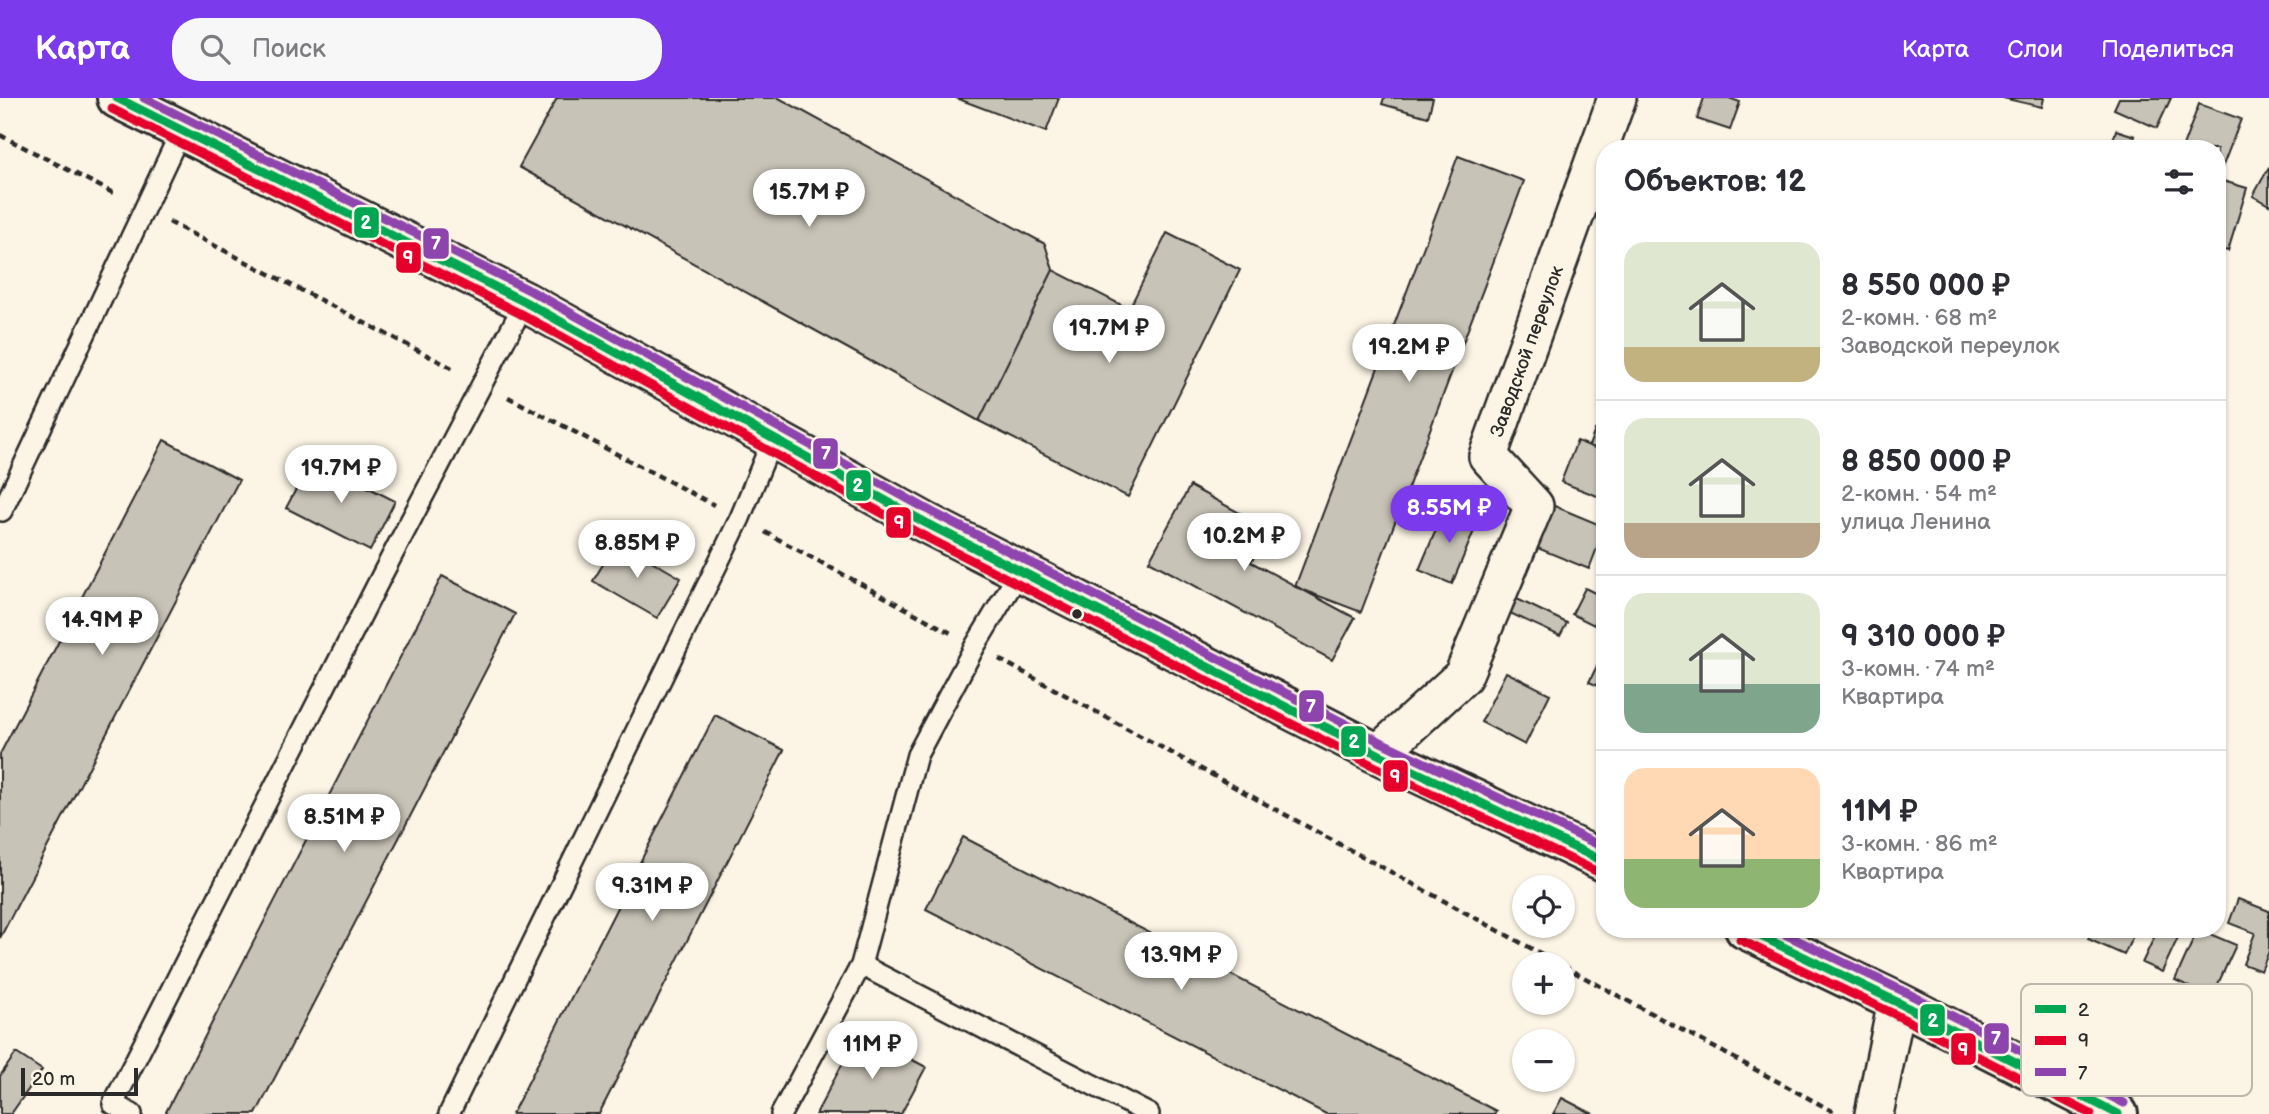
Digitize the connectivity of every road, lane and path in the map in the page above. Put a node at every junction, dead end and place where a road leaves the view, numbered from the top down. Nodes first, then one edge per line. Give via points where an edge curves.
1 (117, 98) edge
2 (1617, 98) edge
3 (181, 131) junction
4 (0, 135) edge
5 (1602, 140) edge
6 (1596, 156) edge
7 (146, 210) junction
8 (525, 302) junction
9 (483, 384) junction
10 (773, 438) junction
11 (1, 512) edge
12 (740, 518) junction
13 (1020, 571) junction
14 (975, 646) junction
15 (1378, 754) junction
16 (1596, 858) edge
17 (1764, 938) edge
18 (1538, 952) edge
19 (861, 965) junction
20 (1575, 972) edge
21 (1897, 1002) junction
22 (2021, 1065) edge
23 (2082, 1096) edge
24 (132, 1114) edge
25 (449, 1114) edge
26 (781, 1114) edge
27 (1149, 1114) edge
28 (1838, 1114) edge
29 (1874, 1114) edge
30 (2118, 1114) edge

1 - 3 street
2 - 5 street, Заводской переулок
3 - 7 lane
3 - 8 street
4 - 7 path
6 - 15 street, Заводской переулок via 1488,456 1534,506 1463,676
7 - 9 path
7 - 11 lane
8 - 9 lane
8 - 10 street
9 - 12 path
9 - 24 lane via 113,1104
10 - 12 lane
10 - 13 street
12 - 14 path
12 - 25 lane
13 - 14 lane
13 - 15 street
14 - 18 path
14 - 19 lane via 917,755
15 - 16 street
17 - 21 street
19 - 26 lane
19 - 27 lane
20 - 28 path
21 - 22 street
21 - 29 street
23 - 30 street

